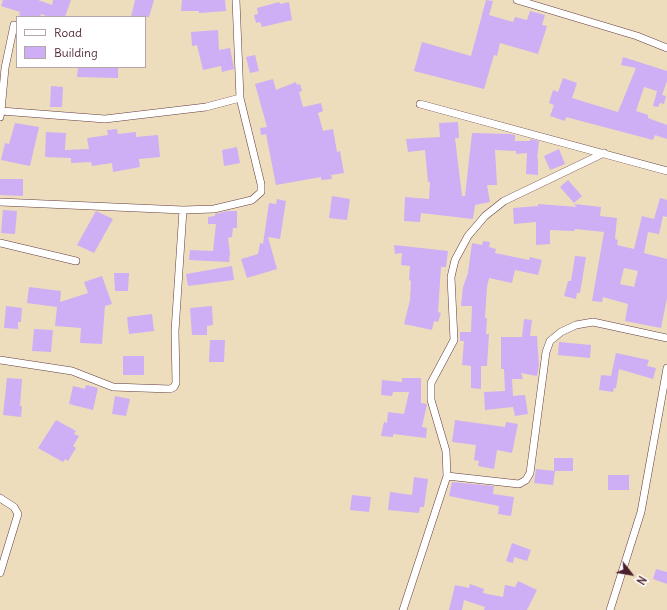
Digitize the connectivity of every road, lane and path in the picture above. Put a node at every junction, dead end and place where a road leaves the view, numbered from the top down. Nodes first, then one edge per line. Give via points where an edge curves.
1 (236, 0) edge
2 (517, 0) edge
3 (14, 25) dead end
4 (667, 48) edge
5 (240, 98) junction
6 (420, 104) dead end
7 (0, 114) edge
8 (604, 153) junction
9 (667, 171) edge
10 (0, 202) edge
11 (183, 210) junction
12 (0, 243) edge
13 (76, 261) dead end
14 (667, 338) edge
15 (0, 360) edge
16 (667, 368) edge
17 (665, 387) edge
18 (446, 476) junction
19 (0, 498) edge
20 (0, 573) edge
21 (403, 610) edge
22 (610, 610) edge

1 - 5 street
2 - 4 street via 637,36
3 - 7 street via 5,68
5 - 7 street via 206,107 104,119
5 - 11 street via 261,192 252,200 214,209
6 - 8 street
8 - 9 street
8 - 18 street via 504,201 485,216 468,236 455,260 451,277 454,340 431,383 431,400 446,451
10 - 11 street
11 - 15 street via 174,387 113,387 72,371
12 - 13 street
14 - 18 street via 593,322 576,325 561,332 550,341 546,352 530,473 526,480 519,484
16 - 17 street
17 - 22 street via 641,512
18 - 21 street
19 - 20 street via 14,507 18,514

